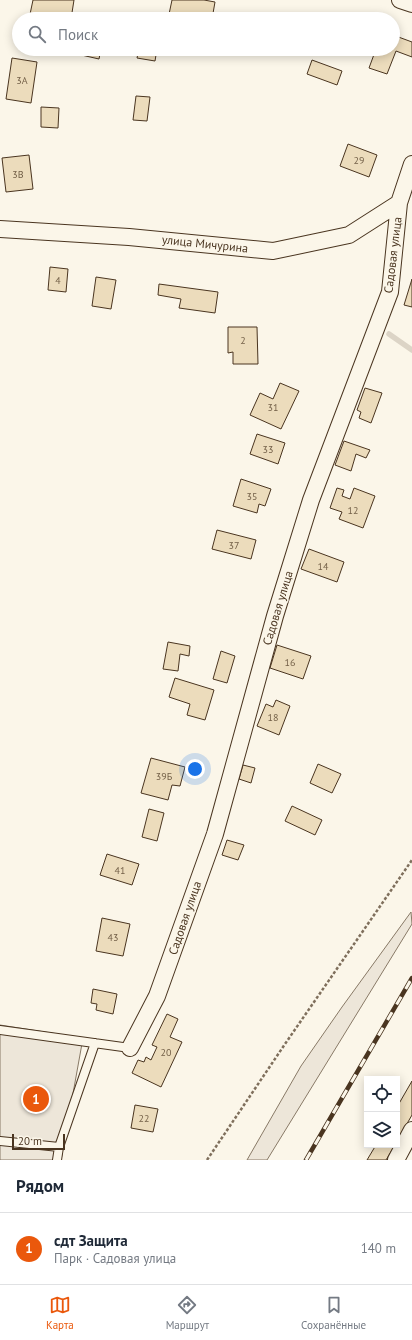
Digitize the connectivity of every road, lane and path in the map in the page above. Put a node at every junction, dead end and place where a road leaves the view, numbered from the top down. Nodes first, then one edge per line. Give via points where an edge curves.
1 (400, 0) edge
2 (412, 4) edge
3 (412, 164) edge
4 (398, 203) junction
5 (0, 229) edge
6 (412, 860) edge
7 (0, 1030) edge
8 (95, 1043) junction
9 (130, 1048) joint
10 (412, 1130) edge
11 (0, 1141) edge
12 (60, 1147) junction
13 (57, 1160) edge
14 (207, 1160) edge
15 (396, 1160) edge

1 - 2 street
3 - 4 street, Садовая улица
4 - 5 street, улица Мичурина via 349,235 273,251 129,237
4 - 9 street, Садовая улица via 390,292 311,500 275,616 215,834 157,996
6 - 14 path
7 - 8 lane
8 - 9 lane
8 - 12 lane
10 - 15 street
11 - 12 lane
12 - 13 lane

